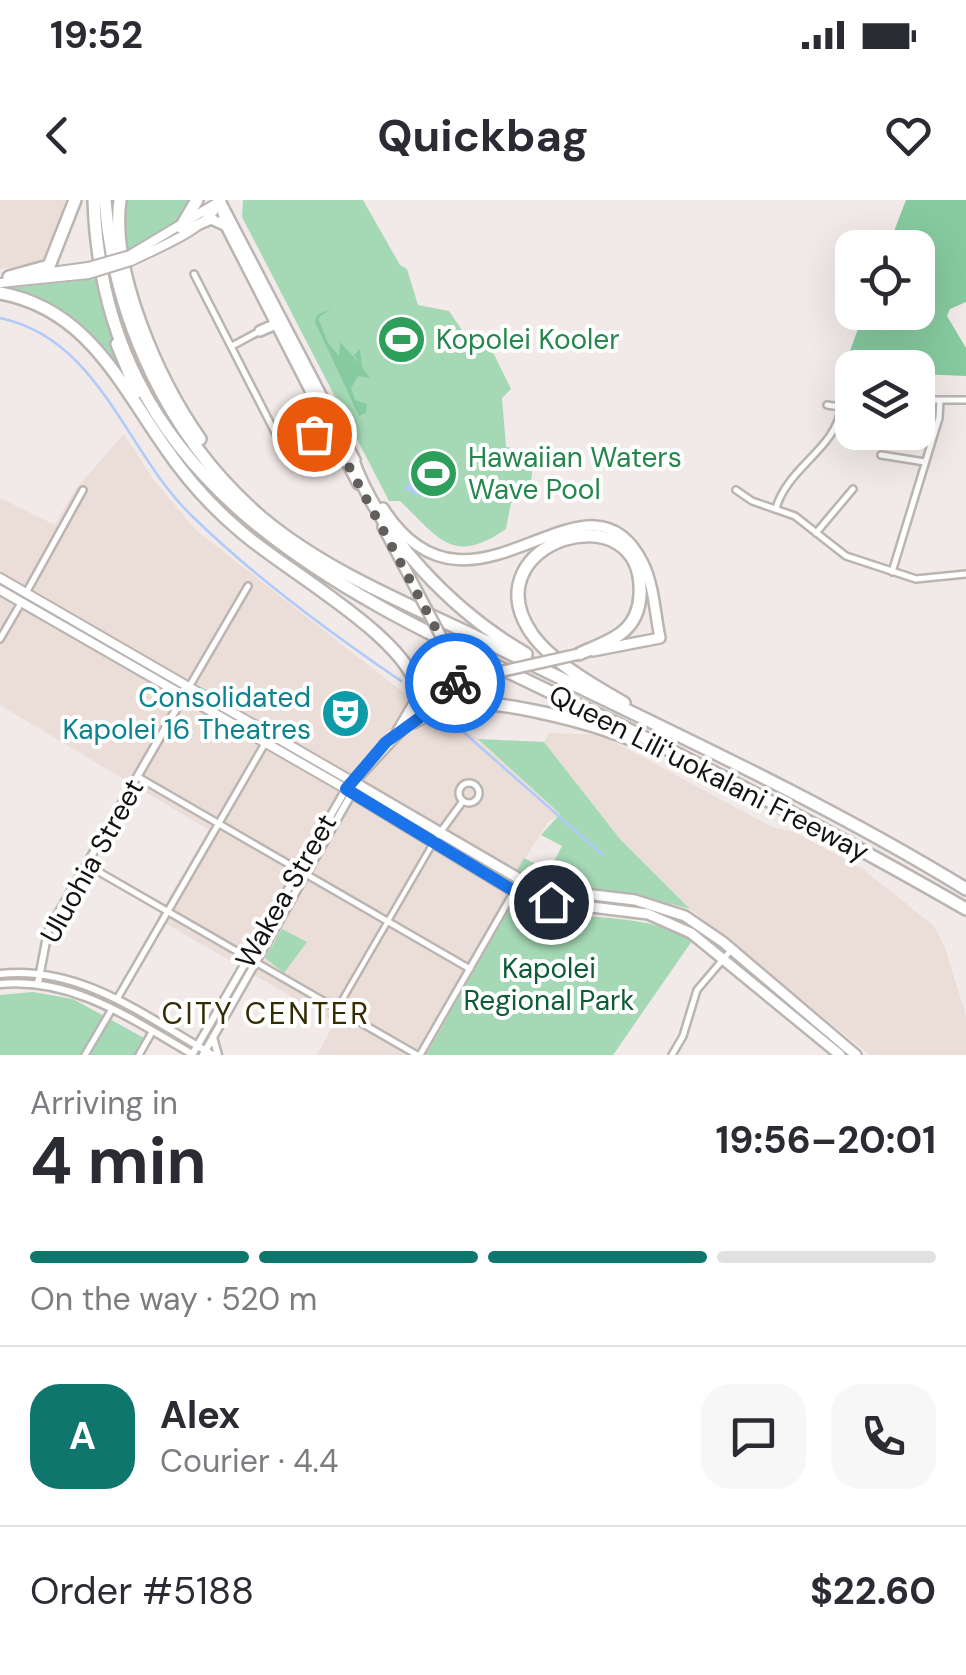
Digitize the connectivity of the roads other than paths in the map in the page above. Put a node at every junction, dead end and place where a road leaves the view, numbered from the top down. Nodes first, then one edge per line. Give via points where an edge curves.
1 (75, 200) edge
2 (94, 200) edge
3 (105, 200) edge
4 (120, 200) edge
5 (197, 200) edge
6 (220, 200) edge
7 (185, 227) junction
8 (226, 228) junction
9 (54, 259) junction
10 (89, 270) junction
11 (55, 274) junction
12 (194, 274) dead end
13 (104, 277) junction
14 (3, 279) edge
15 (0, 293) edge
16 (267, 327) junction
17 (284, 333) junction
18 (230, 346) junction
19 (935, 400) edge
20 (940, 400) junction
21 (966, 400) edge
22 (828, 406) dead end
23 (835, 408) edge
24 (320, 412) junction
25 (835, 431) edge
26 (314, 434) junction
27 (333, 437) junction
28 (167, 450) junction
29 (351, 455) junction
30 (881, 455) dead end
31 (925, 462) junction
32 (853, 489) dead end
33 (83, 490) dead end
34 (736, 490) dead end
35 (240, 496) junction
36 (206, 498) junction
37 (775, 509) junction
38 (816, 533) junction
39 (892, 572) junction
40 (966, 574) edge
41 (0, 578) edge
42 (248, 586) dead end
43 (0, 590) edge
44 (26, 593) junction
45 (21, 602) junction
46 (423, 630) junction
47 (0, 639) edge
48 (579, 654) junction
49 (454, 661) junction
50 (468, 684) junction
51 (189, 687) junction
52 (184, 696) junction
53 (444, 700) junction
54 (612, 704) junction
55 (500, 707) junction
56 (412, 722) junction
57 (399, 731) junction
58 (268, 738) junction
59 (138, 777) junction
60 (772, 784) junction
61 (351, 788) junction
62 (462, 801) dead end
63 (218, 824) junction
64 (814, 826) junction
65 (436, 837) junction
66 (904, 851) junction
67 (86, 865) junction
68 (298, 870) junction
69 (307, 875) junction
70 (966, 881) edge
71 (517, 886) junction
72 (966, 889) edge
73 (966, 909) edge
74 (168, 912) junction
75 (388, 922) junction
76 (727, 954) junction
77 (248, 958) junction
78 (256, 963) junction
79 (470, 969) junction
80 (39, 973) junction
81 (0, 974) edge
82 (38, 983) junction
83 (0, 984) edge
84 (117, 1000) junction
85 (112, 1008) junction
86 (337, 1009) junction
87 (152, 1032) junction
88 (205, 1032) junction
89 (213, 1037) junction
90 (182, 1038) junction
91 (176, 1045) junction
92 (197, 1046) junction
93 (210, 1054) edge
94 (847, 1054) edge
95 (85, 1055) edge
96 (139, 1055) edge
97 (182, 1055) edge
98 (192, 1055) edge
99 (419, 1055) edge
100 (672, 1055) edge

1 - 9 highway
2 - 13 highway, Queen Liliʻuokalani Freeway
3 - 35 highway, Queen Liliʻuokalani Freeway via 119,285 148,367 185,432
4 - 35 highway via 127,272 146,335 190,424
5 - 7 highway
6 - 7 main road
6 - 8 main road
6 - 17 main road
7 - 8 main road via 211,219
7 - 10 main road, bridge via 131,258
8 - 16 main road via 266,308
9 - 11 highway
9 - 14 highway via 45,270
10 - 11 main road
10 - 14 main road
11 - 14 main road
12 - 18 street
13 - 28 highway via 115,339
13 - 46 highway, Queen Liliʻuokalani Freeway via 148,394 212,485 293,556
15 - 28 highway via 56,314 92,341
16 - 17 main road
16 - 17 main road
16 - 18 street
17 - 24 main road
17 - 29 main road
18 - 26 street via 284,450
19 - 20 street
20 - 21 street
20 - 31 street
22 - 23 street
24 - 26 main road
24 - 27 main road
25 - 37 street via 789,477
26 - 27 main road
27 - 49 main road, bridge
28 - 36 highway
29 - 48 main road, Wakea Street via 409,541 449,562 490,559 569,527 614,533 643,563 660,638
29 - 54 highway via 396,535 452,598 519,650
30 - 31 street
31 - 39 street
32 - 38 street
33 - 44 street
34 - 37 street
35 - 54 highway, Queen Liliʻuokalani Freeway via 329,565
36 - 46 highway via 288,562
36 - 57 highway via 269,556 403,658 419,697
37 - 38 street
38 - 39 street via 842,554
39 - 40 street via 924,581
41 - 44 main road
42 - 51 street, Uluohia Street
43 - 45 main road
44 - 45 street
44 - 51 main road
45 - 47 street
45 - 52 main road
46 - 64 highway, Queen Liliʻuokalani Freeway
48 - 50 main road, Wakea Street, bridge
48 - 60 highway via 624,632 640,595 638,575 624,552 580,534 548,544 528,568 520,598 532,634 620,700
49 - 50 main road
49 - 53 main road via 456,680
50 - 53 main road, Wakea Street
50 - 55 highway via 478,698
51 - 52 street, Uluohia Street
51 - 58 main road
52 - 58 main road
52 - 59 street, Uluohia Street
53 - 56 main road, Wakea Street
54 - 60 highway, Queen Liliʻuokalani Freeway
55 - 56 highway via 456,704
55 - 64 highway via 608,730
56 - 57 main road, Wakea Street
57 - 61 main road, Wakea Street
58 - 61 main road
58 - 63 street
59 - 63 street
59 - 67 street, Uluohia Street
60 - 66 highway, Queen Liliʻuokalani Freeway
61 - 65 main road
61 - 68 street, Wakea Street
61 - 69 street, Wakea Street
62 - 65 street
63 - 68 street
63 - 74 street
64 - 73 highway, Queen Liliʻuokalani Freeway
65 - 71 main road
65 - 75 street
66 - 70 highway
66 - 72 highway, Queen Liliʻuokalani Freeway
67 - 74 street
67 - 80 street, Uluohia Street via 48,931
68 - 69 street
68 - 77 street, Wakea Street
69 - 75 street
69 - 78 street, Wakea Street
71 - 76 main road via 551,902 648,914
71 - 76 main road via 617,897 685,916
71 - 79 street
74 - 77 street
74 - 84 street
75 - 79 street
75 - 86 street
76 - 94 main road
76 - 100 street via 697,990
77 - 78 street
77 - 88 street, Wakea Street
78 - 86 street
78 - 89 street, Wakea Street
79 - 99 street
80 - 81 street
80 - 82 street, Uluohia Street
80 - 84 street via 76,980
82 - 83 street
82 - 85 street
84 - 85 street
84 - 90 street
85 - 87 street
85 - 95 street
86 - 99 street
87 - 91 street
87 - 96 street
88 - 90 street
88 - 92 street, Wakea Street
89 - 93 street, Wakea Street
89 - 93 street
90 - 92 street
91 - 97 street
91 - 98 street
92 - 93 street
92 - 98 street, Wakea Street

